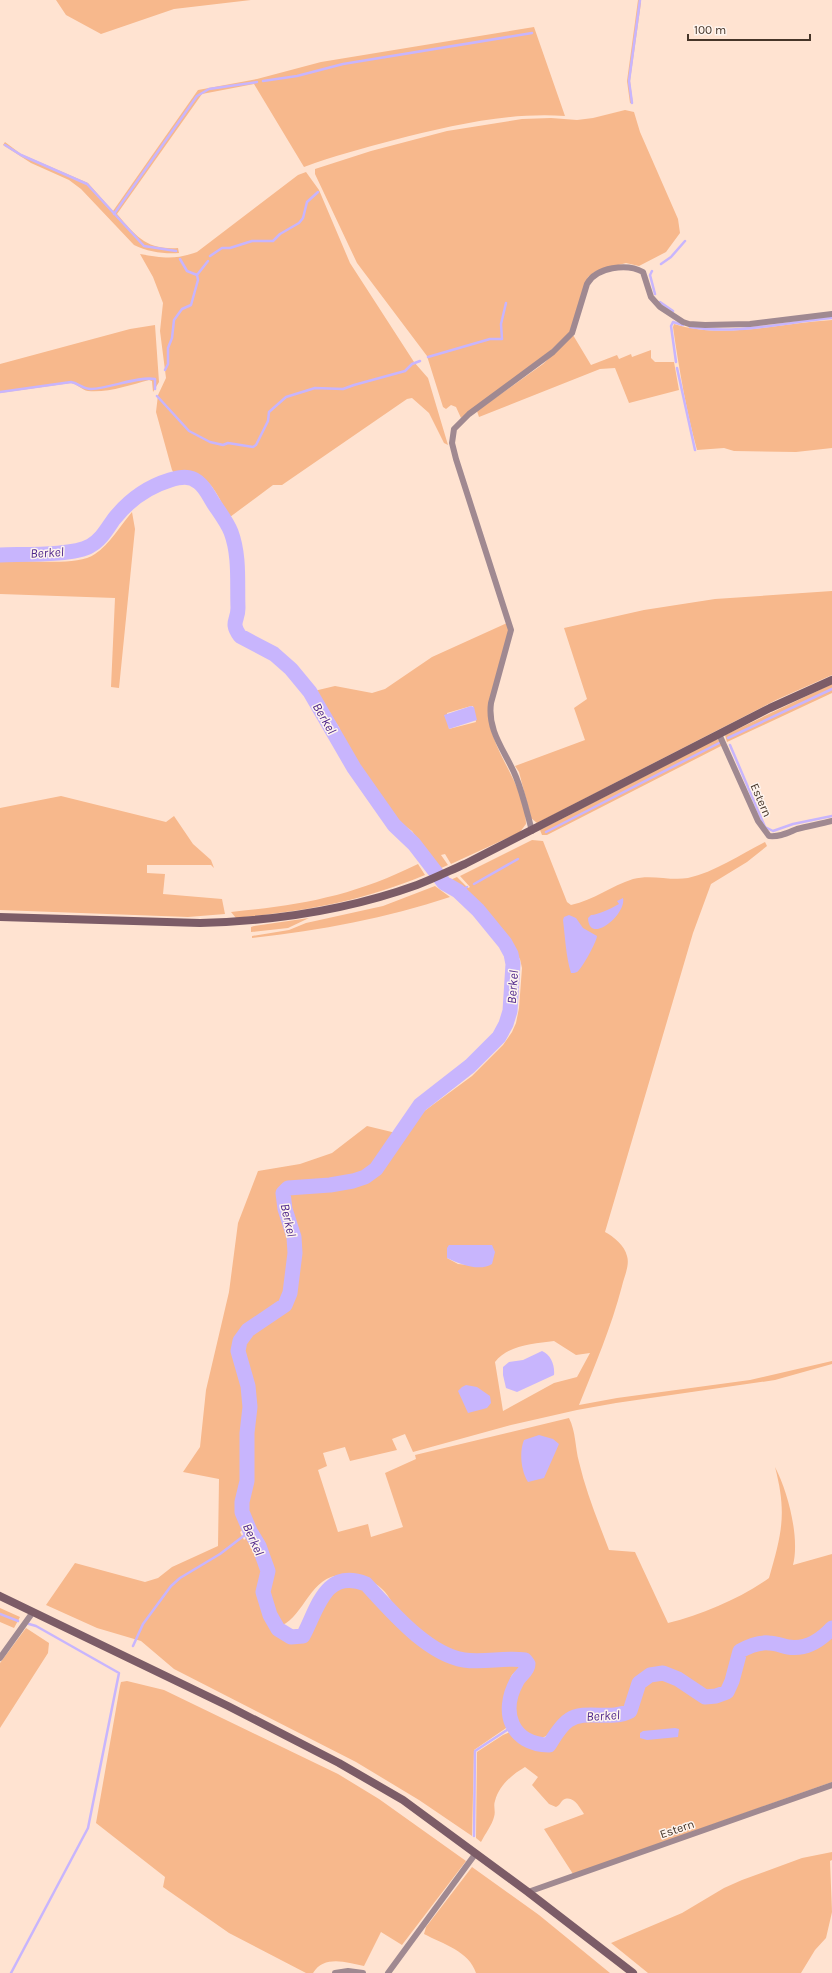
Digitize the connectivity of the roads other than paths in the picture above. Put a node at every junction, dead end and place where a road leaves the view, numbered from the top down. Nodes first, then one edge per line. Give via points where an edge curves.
1 (832, 314) edge
2 (832, 680) edge
3 (720, 734) junction
4 (832, 821) edge
5 (532, 831) junction
6 (0, 917) edge
7 (0, 1596) edge
8 (33, 1612) junction
9 (0, 1658) edge
10 (832, 1785) edge
11 (476, 1853) junction
12 (528, 1892) junction
13 (335, 1973) edge
14 (363, 1973) edge
15 (388, 1973) edge
16 (633, 1973) edge

1 - 5 street via 750,324 689,324 660,307 651,297 643,272 637,268 621,267 597,273 587,284 572,333 553,352 462,420 454,429 452,442 456,459 511,630 491,703 492,728 517,779
2 - 3 street via 806,690
3 - 4 street, Estern via 758,821 769,836 785,835 797,829
3 - 5 street
5 - 6 street via 418,884 326,910 247,921 200,923
7 - 8 street
8 - 9 street
8 - 11 street via 339,1763 403,1800
10 - 12 street, Estern
11 - 12 street
11 - 15 street
12 - 16 street
13 - 14 street

